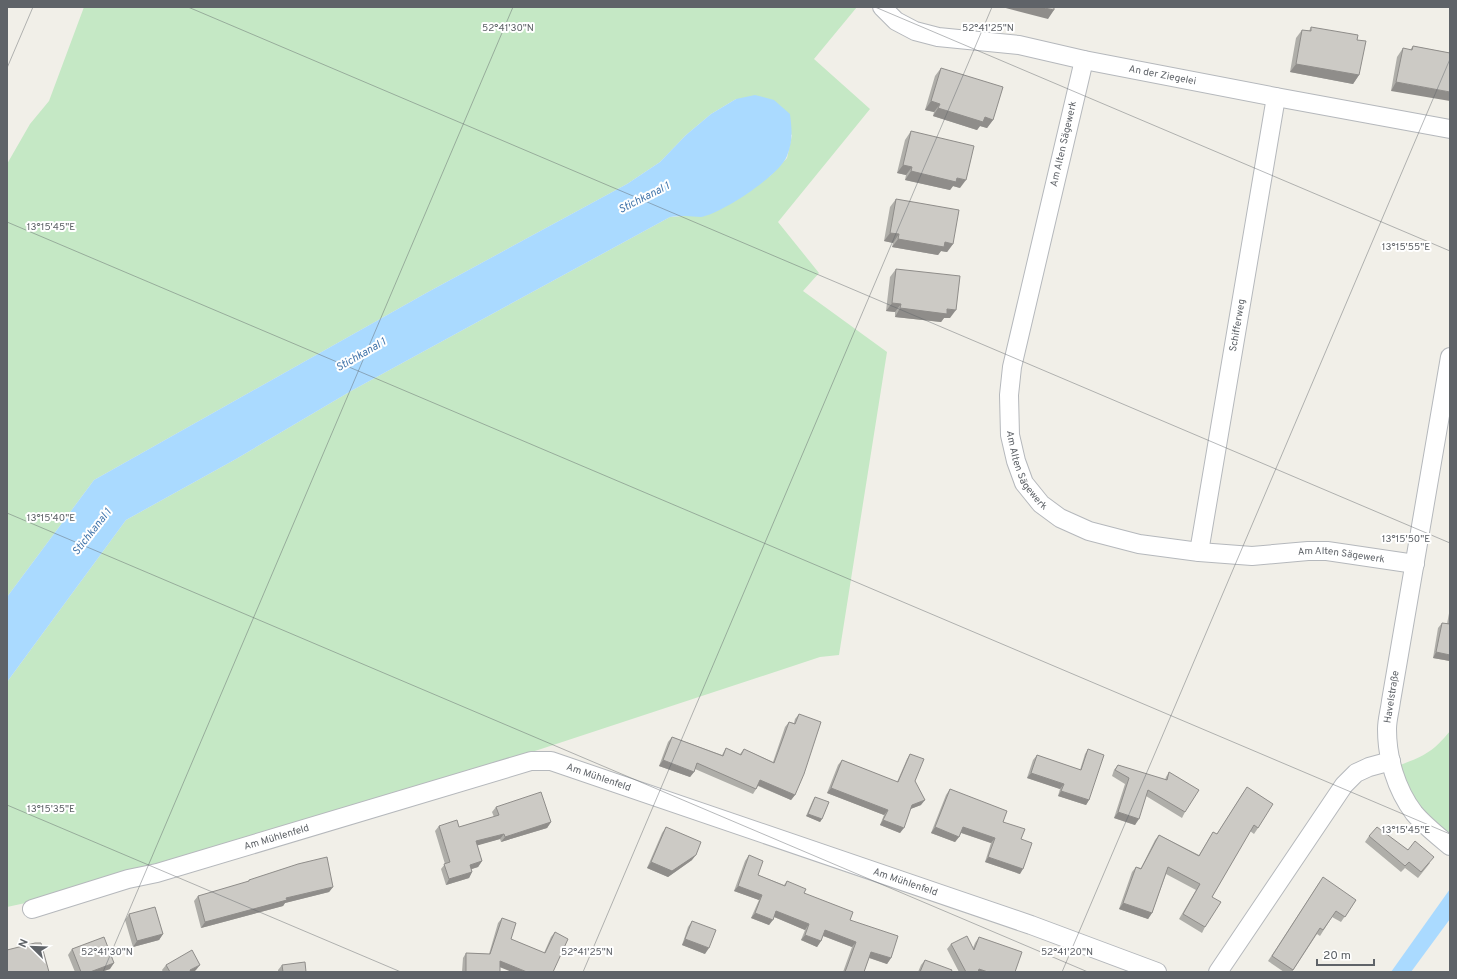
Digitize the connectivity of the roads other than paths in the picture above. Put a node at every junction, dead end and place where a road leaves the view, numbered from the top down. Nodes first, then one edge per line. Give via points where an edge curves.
1 (882, 7) edge
2 (1084, 60) junction
3 (1276, 97) junction
4 (1450, 129) edge
5 (1450, 357) edge
6 (1199, 552) junction
7 (1415, 564) junction
8 (1391, 761) junction
9 (1450, 846) edge
10 (32, 909) dead end
11 (1157, 972) edge
12 (1218, 972) edge

1 - 2 street, An der Ziegelei via 896,21 915,31 938,37 1019,45
2 - 3 street, An der Ziegelei
2 - 6 street, Am Alten Sägewerk via 1012,367 1010,435 1016,461 1024,483 1042,504 1060,518 1089,531 1138,544
3 - 4 street, An der Ziegelei
3 - 6 street, Schifferweg
5 - 7 street, Havelstraße
6 - 7 street, Am Alten Sägewerk via 1252,556 1327,551
7 - 8 street, Havelstraße via 1387,728
8 - 9 street, Havelstraße via 1400,789 1415,814
8 - 12 street via 1356,773 1344,785
10 - 11 street, Am Mühlenfeld via 531,761 551,761 1031,925

